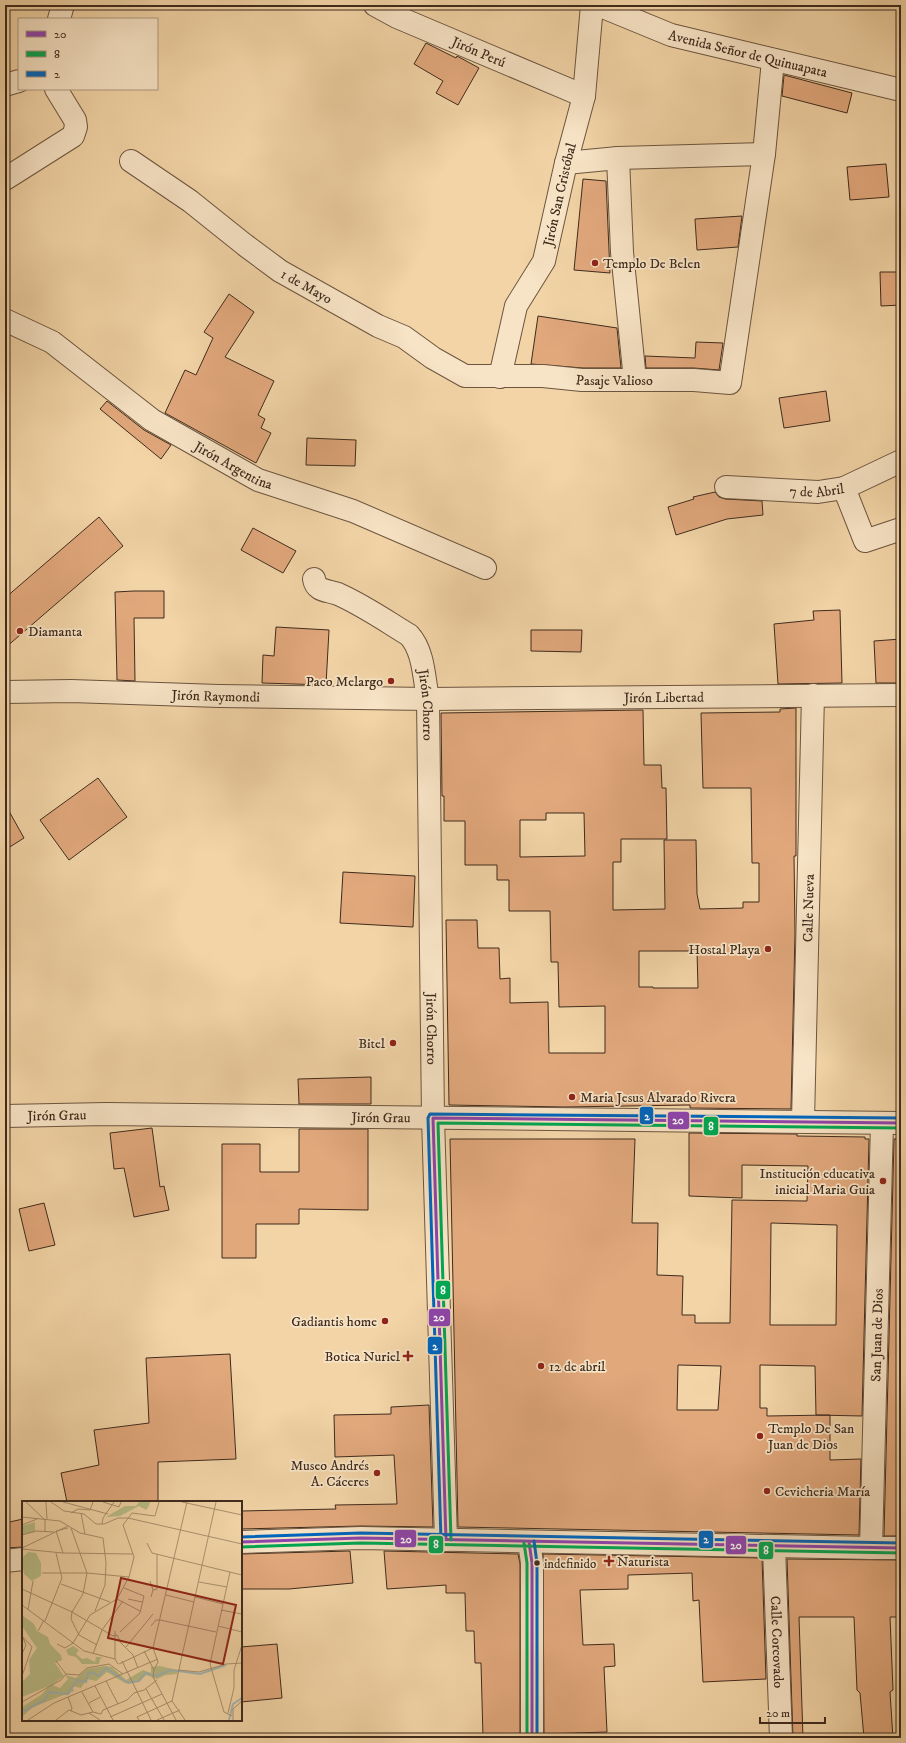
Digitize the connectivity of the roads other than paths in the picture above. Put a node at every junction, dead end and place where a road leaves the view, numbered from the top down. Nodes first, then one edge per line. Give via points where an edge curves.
1 (63, 5) edge
2 (375, 5) edge
3 (592, 5) edge
4 (598, 5) edge
5 (59, 18) edge
6 (773, 60) junction
7 (18, 81) edge
8 (5, 86) edge
9 (57, 90) edge
10 (901, 90) edge
11 (584, 96) junction
12 (764, 154) junction
13 (618, 158) junction
14 (131, 161) dead end
15 (566, 163) junction
16 (5, 179) edge
17 (5, 320) edge
18 (500, 377) junction
19 (635, 380) junction
20 (901, 461) edge
21 (726, 487) dead end
22 (844, 488) junction
23 (901, 528) edge
24 (485, 568) dead end
25 (314, 579) dead end
26 (5, 692) edge
27 (813, 695) junction
28 (901, 695) edge
29 (428, 699) junction
30 (5, 1116) edge
31 (433, 1118) junction
32 (803, 1121) junction
33 (891, 1123) edge
34 (446, 1540) junction
35 (242, 1542) edge
36 (529, 1542) junction
37 (774, 1546) junction
38 (872, 1548) junction
39 (901, 1548) edge
40 (22, 1559) edge
41 (5, 1561) edge
42 (532, 1738) edge
43 (781, 1738) edge

1 - 5 street
2 - 11 street, Jirón Perú via 396,17
3 - 11 street, Jirón San Cristóbal
4 - 6 street, Avenida Señor de Quinuapata via 671,35
6 - 10 street, Avenida Señor de Quinuapata
6 - 12 street
7 - 8 street
9 - 16 street via 75,120 73,136
11 - 15 street, Jirón San Cristóbal
12 - 13 street
12 - 19 street, Pasaje Valioso via 730,383
13 - 15 street
13 - 19 street via 622,252
14 - 18 street, 1 de Mayo via 190,201 280,271 378,326 404,337 433,358 465,376
15 - 18 street, Jirón San Cristóbal via 544,261 516,306
17 - 24 street, Jirón Argentina via 52,342 152,420 258,480 353,511
18 - 19 street, Pasaje Valioso
20 - 22 street, 7 de Abril
21 - 22 street, 7 de Abril via 818,492
22 - 23 street via 864,541
25 - 29 street, Jirón Chorro via 314,584 318,588 359,604 415,641
26 - 29 street, Jirón Raymondi via 71,691
27 - 28 street, Jirón Libertad
27 - 29 street, Jirón Libertad
27 - 32 street, Calle Nueva
29 - 31 street, Jirón Chorro
30 - 31 street, Jirón Grau via 106,1114
31 - 32 street, Jirón Grau
31 - 34 street, Jirón Chorro
32 - 33 street, Jirón Grau
33 - 38 street, San Juan de Dios
34 - 35 street via 361,1538
34 - 36 street
36 - 37 street
36 - 42 street via 532,1563
37 - 38 street
37 - 43 street, Calle Corcovado
38 - 39 street
40 - 41 street

